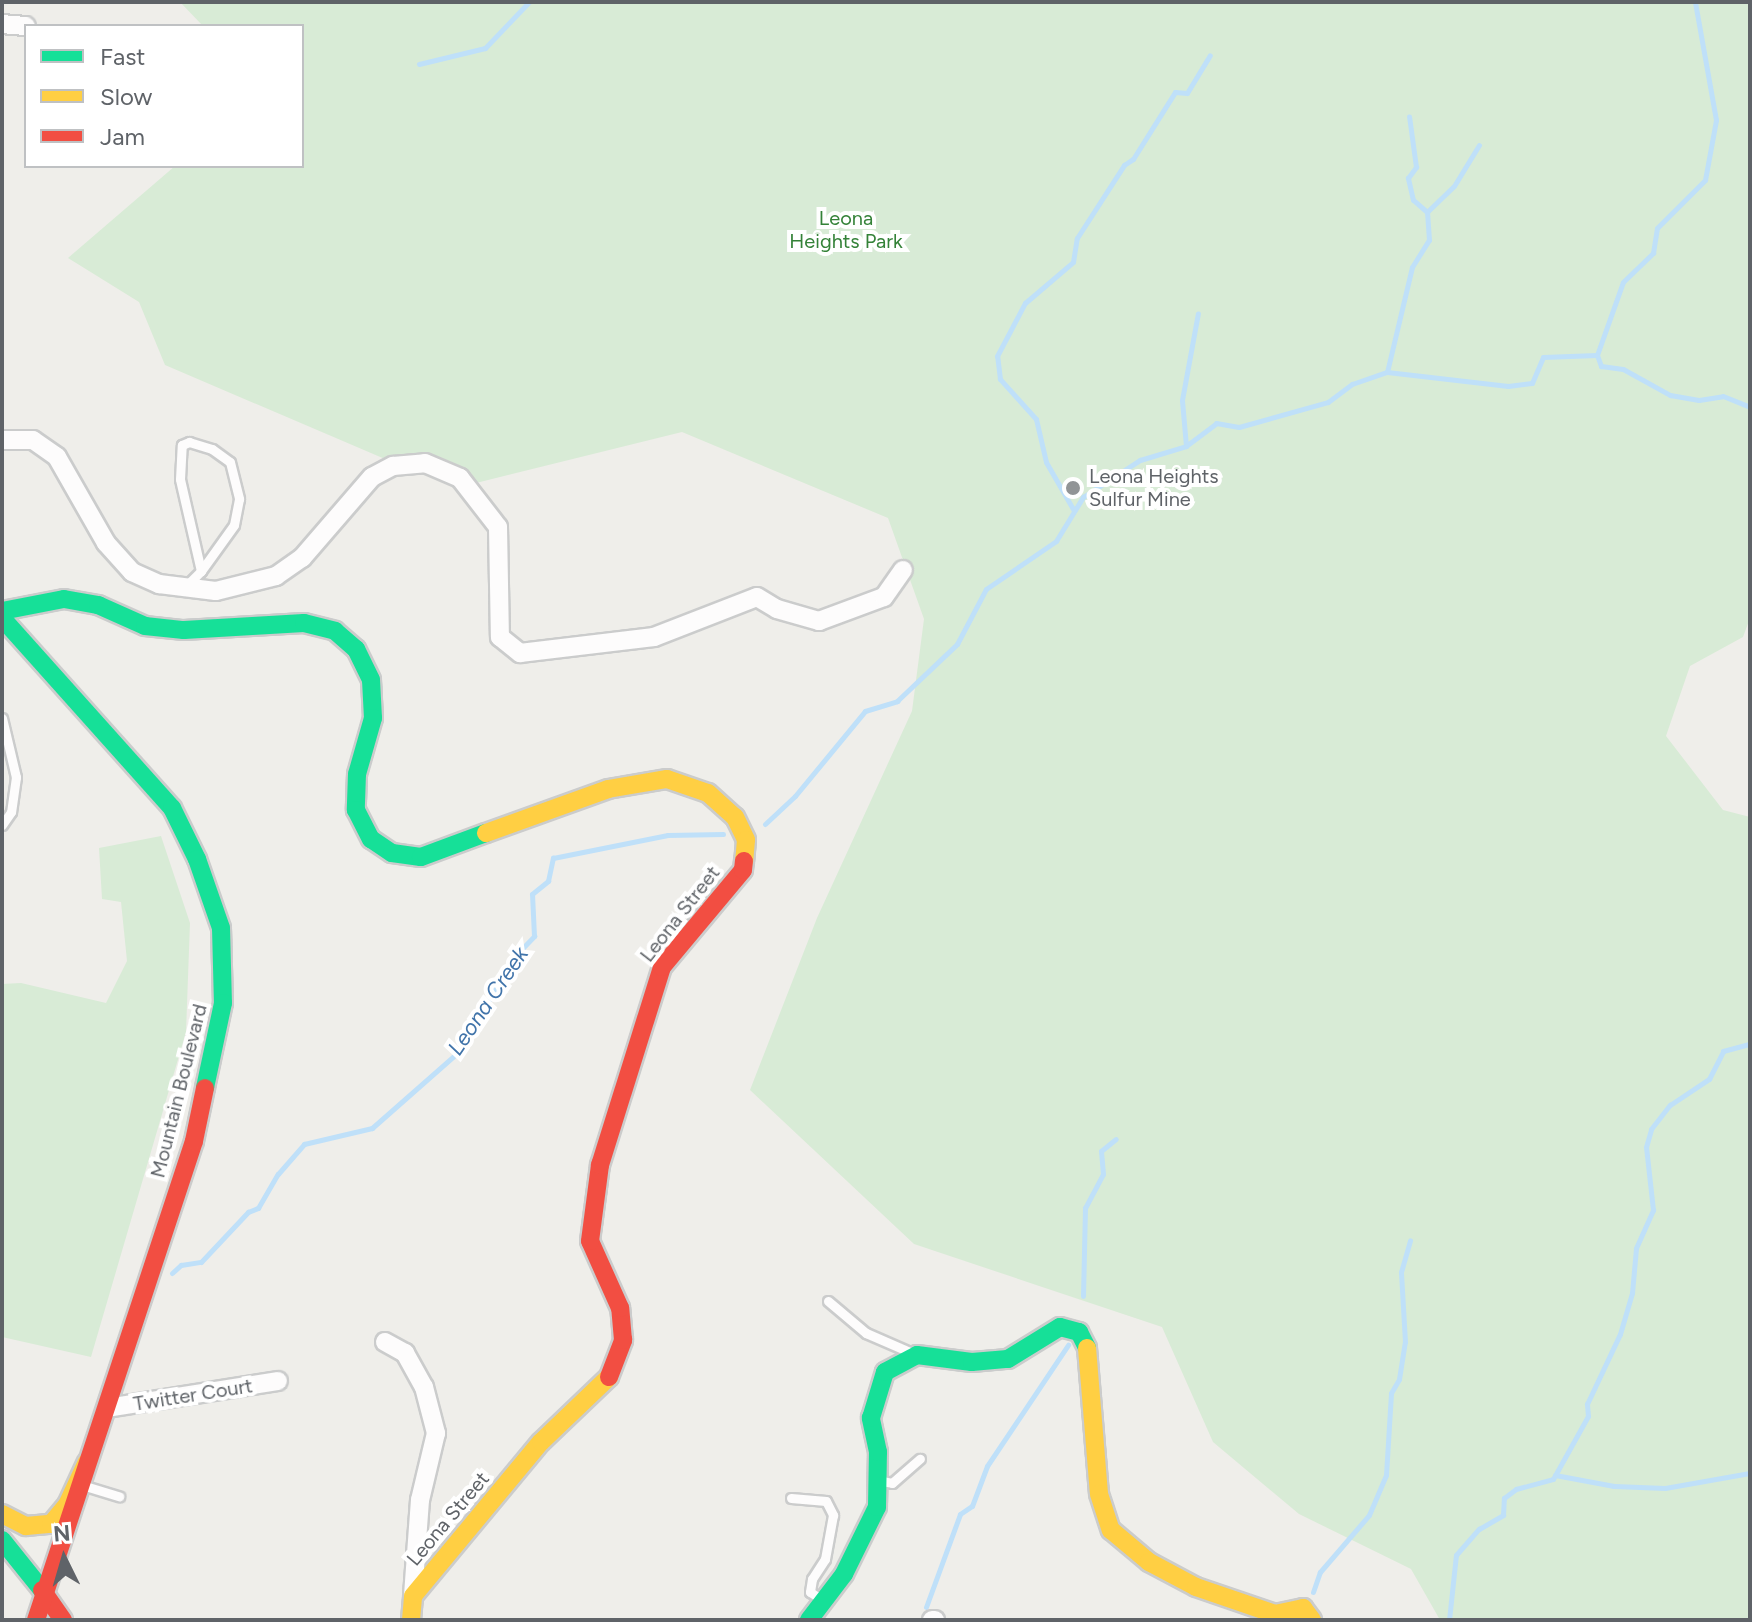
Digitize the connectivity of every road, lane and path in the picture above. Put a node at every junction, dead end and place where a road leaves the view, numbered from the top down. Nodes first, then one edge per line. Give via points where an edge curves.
1 (2, 24) edge
2 (24, 26) edge
3 (2, 440) edge
4 (903, 570) dead end
5 (201, 571) junction
6 (183, 588) junction
7 (2, 611) edge
8 (2, 618) edge
9 (2, 718) edge
10 (2, 825) edge
11 (828, 1301) dead end
12 (385, 1342) dead end
13 (917, 1355) junction
14 (278, 1381) dead end
15 (107, 1408) junction
16 (920, 1459) dead end
17 (87, 1462) junction
18 (877, 1476) junction
19 (79, 1484) junction
20 (119, 1496) dead end
21 (791, 1498) dead end
22 (2, 1514) edge
23 (2, 1540) edge
24 (42, 1590) junction
25 (413, 1596) junction
26 (823, 1601) junction
27 (36, 1620) edge
28 (63, 1620) edge
29 (411, 1620) edge
30 (809, 1620) edge
31 (1312, 1620) edge

1 - 2 street
3 - 6 street via 33,440 57,457 106,543 132,572
4 - 6 street via 884,597 844,616 802,618 757,597 654,637 520,653 500,637 498,527 460,478 425,463 393,466 372,477 302,558 276,576 216,591
5 - 5 lane via 180,479 182,445 189,442 230,462 239,499 234,525
5 - 6 lane
7 - 25 main road, Leona Street via 64,599 98,605 145,626 184,630 304,623 335,631 356,649 371,680 373,718 357,774 356,810 371,839 392,853 421,857 608,789 667,779 708,793 735,817 746,840 743,870 662,967 600,1165 590,1241 620,1308 623,1340 614,1371 541,1442
8 - 15 main road, Mountain Boulevard via 172,808 221,928 223,1003 194,1141
9 - 10 lane via 16,777 11,812
11 - 13 lane via 866,1333
12 - 25 street via 405,1353 424,1387 436,1433 420,1500
13 - 18 main road via 885,1372 876,1389 871,1418
13 - 31 main road via 972,1362 1008,1359 1060,1327 1079,1332 1087,1345 1099,1494 1111,1530 1149,1562 1196,1587 1275,1614 1303,1608
14 - 15 street, Twitter Court
15 - 17 main road, Mountain Boulevard
16 - 18 lane via 892,1483
17 - 19 main road, Mountain Boulevard
17 - 22 main road via 67,1505 51,1524 26,1526
18 - 26 main road via 877,1507 844,1574
19 - 20 lane
19 - 24 main road, Mountain Boulevard
21 - 26 lane via 826,1501 833,1515 825,1559 810,1592
23 - 24 main road
24 - 27 main road, Mountain Boulevard
24 - 28 main road
25 - 29 main road, Leona Street
26 - 30 main road

